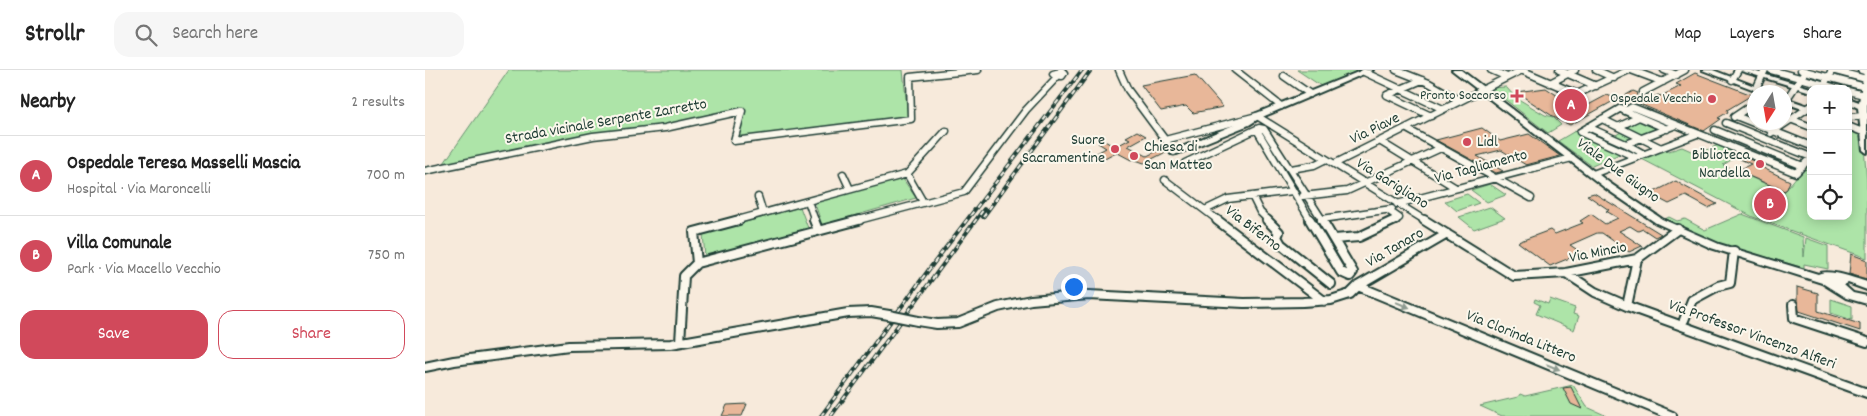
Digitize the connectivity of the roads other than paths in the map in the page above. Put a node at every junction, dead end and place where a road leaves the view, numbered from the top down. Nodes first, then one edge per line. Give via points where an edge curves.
1 (978, 70) edge
2 (1119, 70) edge
3 (1235, 70) edge
4 (1397, 70) edge
5 (1458, 70) edge
6 (1491, 70) edge
7 (1521, 70) edge
8 (1559, 70) edge
9 (1575, 70) edge
10 (1596, 70) edge
11 (1630, 70) edge
12 (1664, 70) edge
13 (1685, 70) edge
14 (1706, 70) edge
15 (1738, 70) edge
16 (1742, 70) edge
17 (1771, 70) edge
18 (1805, 70) edge
19 (1832, 70) edge
20 (1861, 70) edge
21 (1367, 71) edge
22 (1788, 72) edge
23 (1060, 73) edge
24 (1763, 73) edge
25 (1568, 74) junction
26 (1867, 74) edge
27 (1677, 75) junction
28 (1285, 76) dead end
29 (1507, 77) junction
30 (1827, 77) junction
31 (1614, 78) junction
32 (1801, 78) junction
33 (1422, 80) junction
34 (1732, 80) junction
35 (1663, 82) junction
36 (1550, 83) junction
37 (1758, 85) edge
38 (1795, 85) junction
39 (1819, 85) edge
40 (1823, 85) edge
41 (1596, 86) junction
42 (1747, 86) edge
43 (1400, 89) junction
44 (1481, 89) junction
45 (1807, 89) edge
46 (1792, 90) edge
47 (1643, 92) dead end
48 (1852, 92) edge
49 (1310, 94) junction
50 (1865, 97) edge
51 (1852, 99) edge
52 (1459, 100) junction
53 (1792, 102) edge
54 (1281, 106) junction
55 (1807, 107) edge
56 (1620, 109) junction
57 (1747, 109) edge
58 (1807, 109) edge
59 (1443, 110) junction
60 (1852, 112) edge
61 (1257, 116) junction
62 (1431, 116) junction
63 (1736, 116) junction
64 (1792, 116) edge
65 (1639, 117) junction
66 (1602, 119) junction
67 (1792, 120) edge
68 (1726, 123) junction
69 (1676, 125) junction
70 (1807, 125) edge
71 (1588, 127) junction
72 (1618, 127) junction
73 (1852, 128) edge
74 (1258, 129) junction
75 (1407, 129) junction
76 (1667, 129) junction
77 (1715, 130) junction
78 (947, 131) dead end
79 (1775, 131) junction
80 (1865, 133) junction
81 (1700, 135) junction
82 (1642, 138) junction
83 (1765, 139) junction
84 (1165, 140) junction
85 (1381, 142) junction
86 (1626, 144) junction
87 (1807, 144) edge
88 (1755, 146) junction
89 (1441, 148) junction
90 (1661, 148) junction
91 (1867, 149) edge
92 (1174, 152) joint
93 (1644, 154) junction
94 (1807, 155) edge
95 (1572, 158) junction
96 (1635, 158) junction
97 (1325, 159) junction
98 (1413, 161) junction
99 (1807, 162) edge
100 (1185, 163) dead end
101 (1334, 164) junction
102 (1803, 166) junction
103 (1291, 169) junction
104 (425, 172) edge
105 (843, 174) dead end
106 (907, 174) junction
107 (1593, 174) junction
108 (1495, 178) junction
109 (1165, 180) dead end
110 (1364, 184) junction
111 (1456, 188) junction
112 (850, 189) junction
113 (1294, 194) junction
114 (1252, 196) junction
115 (1307, 196) junction
116 (758, 197) dead end
117 (1531, 198) dead end
118 (807, 201) junction
119 (923, 202) junction
120 (1399, 204) junction
121 (1205, 210) junction
122 (1389, 211) junction
123 (763, 213) junction
124 (1322, 219) junction
125 (1679, 229) junction
126 (818, 230) junction
127 (1447, 234) junction
128 (1334, 239) junction
129 (1734, 252) junction
130 (1637, 259) junction
131 (697, 263) junction
132 (1778, 265) junction
133 (1566, 273) junction
134 (1350, 276) junction
135 (1514, 276) joint
136 (1848, 280) junction
137 (1331, 284) dead end
138 (1358, 286) junction
139 (1867, 286) edge
140 (1848, 294) junction
141 (1325, 300) junction
142 (1867, 300) edge
143 (1627, 306) junction
144 (1793, 306) dead end
145 (1867, 306) edge
146 (1684, 320) dead end
147 (680, 342) junction
148 (1867, 342) edge
149 (425, 367) edge
150 (1867, 393) edge
151 (1672, 416) edge

1 - 104 street, Strada vicinale Serpente Zarretto via 910,77 911,119 734,142 742,110 665,128 593,136
2 - 84 street via 1128,90
3 - 54 street
4 - 33 street
5 - 44 main road, Viale Due Giugno
6 - 29 street
7 - 29 street, Via Piave
7 - 36 street
8 - 25 street
9 - 25 street
10 - 31 street
11 - 31 street
11 - 35 street
12 - 27 street
13 - 27 street
14 - 34 main road
15 - 34 street
16 - 24 main road
17 - 22 street
18 - 30 street
18 - 32 street
19 - 30 street
19 - 50 street
20 - 26 street
21 - 43 street
21 - 49 main road
22 - 32 street
23 - 119 street via 1026,110 964,192
24 - 37 street
24 - 38 main road
25 - 36 street
25 - 41 street
26 - 50 main road
27 - 35 street
28 - 49 street
29 - 44 street, Via Piave
30 - 40 street
30 - 50 street
31 - 41 street
32 - 38 street
32 - 39 street
33 - 43 street
33 - 52 street
34 - 42 main road
35 - 47 street
36 - 41 street via 1577,94
38 - 45 main road
38 - 46 street
43 - 59 street
43 - 62 street via 1387,95
44 - 52 street, Via Piave
44 - 95 main road, Viale Due Giugno
48 - 50 street
49 - 54 main road
50 - 51 main road
50 - 60 street
50 - 80 main road
52 - 59 street, Via Piave
53 - 55 main road
54 - 61 main road
56 - 65 street
56 - 66 street
56 - 69 street via 1632,107
57 - 63 street
58 - 64 street
59 - 62 street, Via Piave
61 - 74 street
61 - 84 street
61 - 92 main road
61 - 97 street, Via Garigliano
62 - 75 street, Via Piave
63 - 68 street
63 - 79 street
65 - 72 street
65 - 76 street
66 - 71 street
66 - 72 street
67 - 70 street
68 - 77 street
68 - 83 street
69 - 76 street
69 - 81 street
71 - 86 street
71 - 96 street via 1580,132
72 - 82 street
73 - 80 street
74 - 100 street
74 - 103 street via 1264,128
74 - 113 street
75 - 85 street, Via Piave
75 - 89 street
76 - 82 street
77 - 81 street
77 - 88 street
78 - 106 street
79 - 83 street
79 - 87 street
80 - 91 main road
81 - 90 street
81 - 102 street via 1796,174
82 - 86 street
82 - 90 street
83 - 88 street
83 - 94 street
84 - 92 street
85 - 98 street
85 - 101 street, Via Piave
86 - 93 street
88 - 102 street
89 - 98 street
89 - 108 street
90 - 93 street
93 - 96 street
95 - 107 main road, Viale Due Giugno
95 - 108 street, Via Tagliamento
96 - 107 street
97 - 101 street, Via Garigliano
97 - 103 street via 1314,165
98 - 110 street
98 - 111 street
99 - 102 street
101 - 110 street, Via Garigliano
103 - 115 street
105 - 112 street
106 - 112 street
106 - 119 street
107 - 125 main road, Viale Due Giugno via 1659,221
108 - 111 street, Via Tagliamento
108 - 117 street
109 - 121 street, Via Biferno
110 - 115 street via 1347,191
110 - 120 street, Via Garigliano
111 - 120 street, Via Tagliamento
112 - 118 street
113 - 114 street
113 - 115 street
113 - 134 street via 1341,272
114 - 121 street via 1228,199
114 - 137 street via 1260,212 1279,232 1277,237 1281,244
115 - 124 street
116 - 123 street
118 - 123 street
118 - 126 street
119 - 126 street
120 - 122 street, Via Tagliamento
120 - 127 street, Via Garigliano
121 - 141 street, Via Biferno
122 - 124 street
122 - 128 street via 1399,218 1359,237
123 - 131 street via 693,232
124 - 128 street
125 - 129 main road, Viale Due Giugno
125 - 130 street, Via Mincio
126 - 131 street
127 - 135 street, Via Garigliano
127 - 138 street, Via Tanaro
128 - 134 street via 1353,272
129 - 132 main road, Viale Due Giugno
129 - 146 street via 1730,283 1692,300
130 - 133 street, Via Mincio
130 - 143 street
131 - 147 street via 684,276
132 - 136 main road, Viale Due Giugno
132 - 140 main road, Viale Due Giugno via 1826,280
133 - 135 street, Via Mincio
133 - 143 street, Via Professor Vincenzo Alfieri via 1595,292
134 - 138 street
136 - 139 main road, Viale Due Giugno
136 - 140 main road via 1838,283
138 - 141 street, Via Tanaro via 1350,294
138 -> 151 street, Via Clorinda Littero
140 - 142 main road, Viale Due Giugno
140 - 145 main road
141 - 147 street, Via Tanaro, bridge via 1244,303 1089,295 1031,300 998,307 958,323 937,324 871,312 848,313
143 - 150 street, Via Professor Vincenzo Alfieri
144 - 148 street via 1794,318
147 - 149 street, Via Tanaro via 569,346

